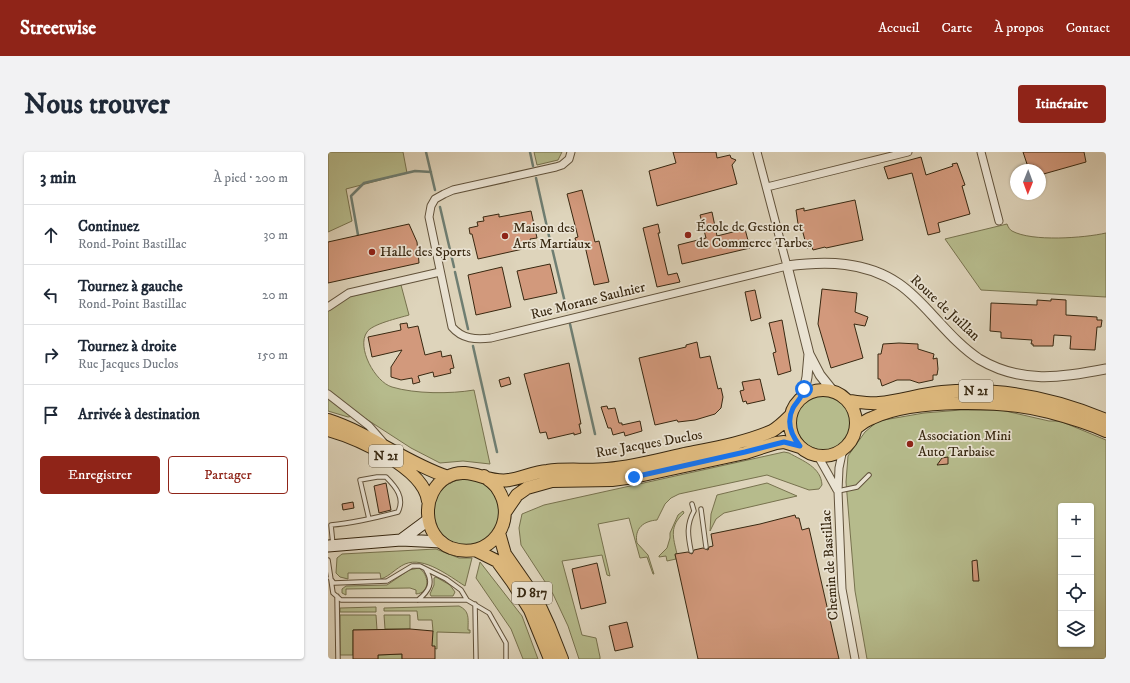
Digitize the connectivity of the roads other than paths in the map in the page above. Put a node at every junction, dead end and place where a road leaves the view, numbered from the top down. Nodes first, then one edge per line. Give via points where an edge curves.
1 (571, 152) edge
2 (758, 152) edge
3 (908, 152) edge
4 (981, 152) edge
5 (767, 187) junction
6 (998, 221) dead end
7 (787, 266) junction
8 (440, 272) junction
9 (328, 307) edge
10 (809, 354) junction
11 (1106, 369) edge
12 (832, 390) junction
13 (328, 394) edge
14 (803, 396) junction
15 (849, 401) junction
16 (790, 416) junction
17 (328, 420) edge
18 (1106, 420) edge
19 (856, 428) junction
20 (328, 430) edge
21 (1106, 431) edge
22 (385, 445) junction
23 (800, 446) junction
24 (844, 449) junction
25 (818, 456) junction
26 (869, 475) dead end
27 (484, 476) junction
28 (448, 477) junction
29 (838, 491) junction
30 (428, 501) junction
31 (692, 504) dead end
32 (701, 509) dead end
33 (506, 511) junction
34 (369, 519) junction
35 (428, 520) junction
36 (499, 533) junction
37 (401, 540) junction
38 (442, 542) junction
39 (331, 545) edge
40 (706, 547) dead end
41 (475, 550) junction
42 (691, 551) dead end
43 (328, 560) edge
44 (426, 569) junction
45 (330, 578) junction
46 (337, 596) junction
47 (418, 600) junction
48 (467, 600) junction
49 (475, 604) junction
50 (338, 659) edge
51 (476, 659) edge
52 (506, 659) edge
53 (550, 659) edge
54 (562, 659) edge
55 (855, 659) edge

1 - 8 street, Rue Morane Saulnier via 569,159 562,165 545,171 453,190 435,199 429,217
2 - 5 street
3 - 5 street
4 - 6 street
5 - 7 street
7 - 8 street, Rue Morane Saulnier via 479,339 462,336 452,327
7 - 10 street
7 - 11 street, Route de Juillan via 835,263 869,269 885,275 900,284 958,342 979,358 1013,373 1043,378 1070,377
8 - 9 street via 350,293
10 - 12 street via 820,375
10 - 14 street
12 - 14 main road via 812,391
12 - 15 main road
13 - 22 street via 369,426
14 - 16 main road
15 - 18 main road, N 21 via 879,403 918,395 963,391 1003,393 1062,404
15 - 19 main road via 856,418
16 - 23 main road via 791,432
16 - 27 main road, Rue Jacques Duclos via 772,430 749,439 636,465 607,469 549,470 508,480
17 - 22 main road, N 21
19 - 21 main road, N 21 via 870,418 889,412 931,405 990,403 1048,411
19 - 24 main road via 850,443
20 - 30 main road, N 21 via 376,450 403,466 422,484 428,494
22 - 28 main road, N 21 via 431,471
23 - 25 main road
23 - 33 main road, Rue Jacques Duclos via 784,442 627,478 552,481 527,488 517,495
24 - 25 main road via 827,456
24 - 29 street, Chemin de Bastillac via 839,468
25 - 29 street, Chemin de Bastillac
26 - 29 lane via 857,486
27 - 28 main road via 462,473
27 - 33 main road via 496,486 503,497
28 - 30 main road via 435,487
29 - 55 street, Chemin de Bastillac via 842,589
30 - 35 main road
31 - 42 lane via 694,511 689,520 688,532
32 - 40 lane
33 - 36 main road via 505,522
34 - 34 lane via 398,512 401,506 399,493 386,477 360,480
34 - 39 lane via 331,525
35 - 37 main road
35 - 38 main road via 433,533
36 - 41 main road via 489,543
36 - 54 main road, D 817 via 505,554 537,600
37 - 38 main road
37 - 39 main road
38 - 41 main road via 450,548
41 - 53 main road, D 817 via 497,561 513,582 530,610
43 - 45 lane
44 - 45 lane via 412,566 387,582 379,583 334,583
44 - 47 lane via 431,579 430,586
44 - 48 lane via 461,590
45 - 46 lane via 333,593
46 - 47 lane via 341,600
46 - 50 lane
47 - 48 lane
48 - 49 lane
49 - 51 lane
49 - 52 lane via 489,613 498,627 506,643

